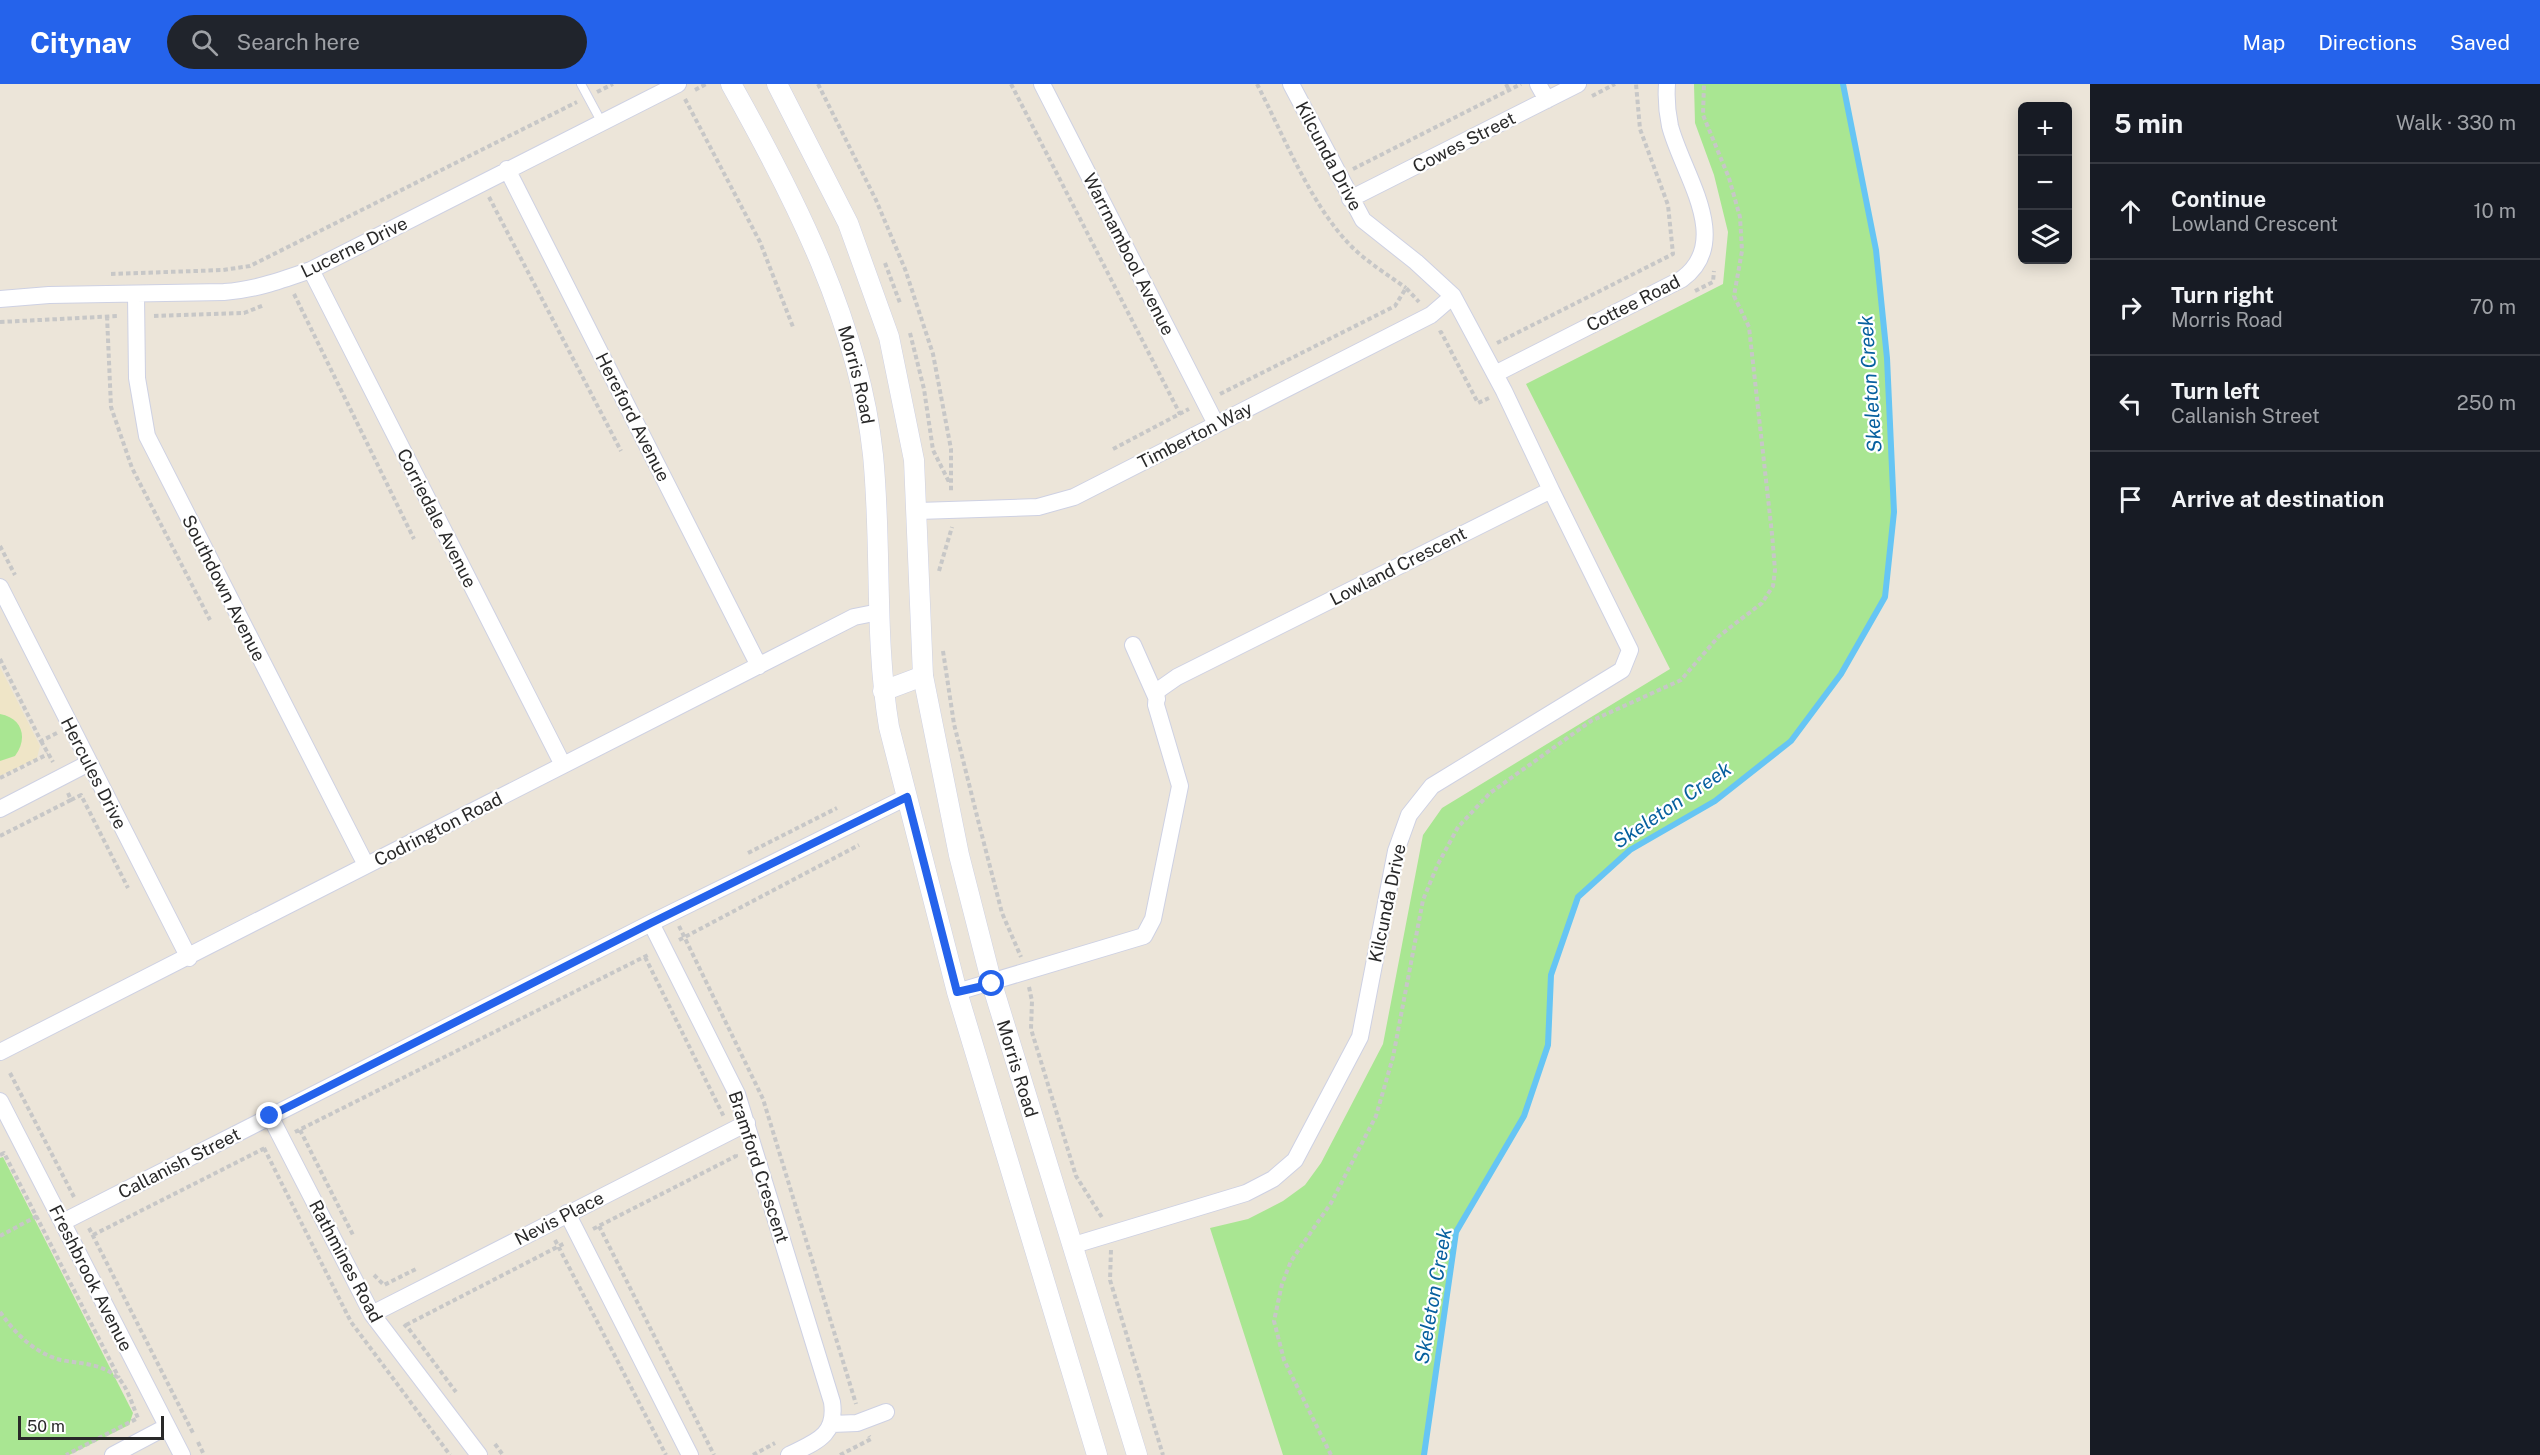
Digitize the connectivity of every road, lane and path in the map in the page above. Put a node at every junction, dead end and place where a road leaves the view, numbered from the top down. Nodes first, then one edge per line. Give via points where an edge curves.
1 (580, 84) edge
2 (613, 84) edge
3 (730, 84) edge
4 (777, 84) edge
5 (818, 84) edge
6 (1011, 84) edge
7 (1042, 84) edge
8 (1257, 84) edge
9 (1291, 84) edge
10 (1506, 84) edge
11 (1521, 84) edge
12 (1538, 84) edge
13 (1615, 84) edge
14 (1636, 84) edge
15 (1667, 84) edge
16 (1704, 84) edge
17 (681, 90) edge
18 (1509, 90) junction
19 (1581, 92) edge
20 (587, 97) junction
21 (1546, 100) junction
22 (602, 123) junction
23 (507, 169) junction
24 (1338, 176) junction
25 (489, 196) dead end
26 (1350, 199) junction
27 (1715, 260) dead end
28 (311, 270) junction
29 (110, 274) dead end
30 (1406, 288) junction
31 (1692, 293) dead end
32 (294, 294) dead end
33 (136, 295) junction
34 (1453, 296) junction
35 (0, 299) edge
36 (1431, 315) junction
37 (793, 327) dead end
38 (1441, 332) junction
39 (1494, 336) dead end
40 (1431, 337) dead end
41 (1495, 374) junction
42 (1504, 391) junction
43 (1205, 401) junction
44 (1180, 414) junction
45 (1216, 424) junction
46 (1113, 449) dead end
47 (621, 451) dead end
48 (950, 485) dead end
49 (1551, 490) junction
50 (918, 511) junction
51 (952, 531) dead end
52 (414, 539) dead end
53 (940, 580) dead end
54 (0, 587) edge
55 (879, 612) junction
56 (943, 644) dead end
57 (1133, 645) dead end
58 (0, 659) edge
59 (759, 666) junction
60 (923, 676) junction
61 (883, 691) junction
62 (1157, 699) junction
63 (71, 726) junction
64 (41, 741) junction
65 (48, 753) junction
66 (89, 763) junction
67 (562, 765) junction
68 (0, 778) edge
69 (61, 778) junction
70 (907, 797) junction
71 (71, 800) junction
72 (0, 809) edge
73 (0, 836) edge
74 (859, 845) dead end
75 (366, 865) junction
76 (128, 888) dead end
77 (651, 923) junction
78 (1018, 946) dead end
79 (663, 947) junction
80 (189, 958) junction
81 (992, 984) junction
82 (957, 992) junction
83 (1032, 1001) dead end
84 (0, 1052) edge
85 (10, 1073) dead end
86 (0, 1101) edge
87 (270, 1116) junction
88 (747, 1123) junction
89 (282, 1139) junction
90 (2, 1154) edge
91 (54, 1205) junction
92 (81, 1212) junction
93 (567, 1213) junction
94 (36, 1216) junction
95 (1103, 1217) dead end
96 (63, 1222) junction
97 (599, 1226) dead end
98 (93, 1235) junction
99 (0, 1236) edge
100 (1111, 1244) dead end
101 (1074, 1245) junction
102 (0, 1312) edge
103 (372, 1314) junction
104 (119, 1378) junction
105 (853, 1394) dead end
106 (832, 1402) junction
107 (886, 1412) dead end
108 (832, 1424) junction
109 (166, 1427) junction
110 (785, 1448) edge
111 (66, 1455) edge
112 (113, 1455) edge
113 (182, 1455) edge
114 (204, 1455) edge
115 (479, 1455) edge
116 (690, 1455) edge
117 (714, 1455) edge
118 (753, 1455) edge
119 (1097, 1455) edge
120 (1137, 1455) edge
121 (1163, 1455) edge
122 (1331, 1455) edge

1 - 20 lane
2 - 20 path
3 - 55 street, Morris Road via 769,151 807,229 861,389 873,452 879,526
4 - 50 street, Morris Road via 848,223 889,337 914,460
5 - 48 path via 876,200 905,269 933,354 951,449
6 - 44 path
7 - 43 street, Warrnambool Avenue
8 - 30 path via 1335,225 1352,246
9 - 24 street, Kilcunda Drive
10 - 18 path
11 - 18 path
12 - 21 street
13 - 19 path
14 - 39 path via 1640,129 1668,205 1673,254 1498,344
15 - 41 street, Cottee Road via 1670,125 1701,210 1705,248 1701,260 1682,279
16 - 122 path via 1703,115 1740,217 1742,251 1734,296 1749,327 1772,534 1773,586 1762,603 1719,636 1681,680 1591,721 1490,793 1458,827 1437,866 1423,900 1393,1057 1376,1116 1331,1203 1291,1261 1274,1321 1284,1360
17 - 22 street, Lucerne Drive
17 - 37 path via 760,242
18 - 24 path
19 - 21 street, Cowes Street
20 - 22 lane
20 - 29 path via 250,266
21 - 26 street, Cowes Street
22 - 23 street, Lucerne Drive
23 - 28 street, Lucerne Drive
23 - 59 street, Hereford Avenue
24 - 26 street, Kilcunda Drive
25 - 47 path
26 - 34 street, Kilcunda Drive via 1364,220
27 - 31 path via 1713,282
28 - 33 street, Lucerne Drive via 250,290
28 - 67 street, Corriedale Avenue
30 - 36 path
30 - 43 path via 1395,306
32 - 52 path
33 - 35 street, Lucerne Drive
33 - 75 street, Southdown Avenue via 137,378 147,436
34 - 36 street, Timberton Way
34 - 41 street, Kilcunda Drive
36 - 38 path
36 - 45 street, Timberton Way
38 - 40 path
38 - 42 path via 1478,403
41 - 42 street, Kilcunda Drive
42 - 49 street
43 - 44 path
43 - 45 street, Warrnambool Avenue
44 - 46 path
45 - 50 street, Timberton Way via 1074,497 1038,507
49 - 62 street, Lowland Crescent via 1177,677 1157,691
49 - 101 street, Kilcunda Drive via 1630,650 1622,670 1432,786 1409,815 1395,851 1360,1037 1295,1160 1273,1179 1246,1193
50 - 60 street, Morris Road
51 - 53 path via 939,569
54 - 63 street, Hercules Drive
55 - 59 street, Codrington Road via 854,617
55 - 61 street, Morris Road
56 - 78 path via 954,724 1002,913
57 - 62 street
58 - 64 path
59 - 67 street, Codrington Road
60 - 61 street
60 - 81 street, Morris Road via 959,855
61 - 70 street, Morris Road
62 - 81 street via 1180,786 1153,919 1144,936
63 - 64 path
63 - 66 street, Hercules Drive
64 - 65 path
65 - 68 path
65 - 69 path
66 - 69 street
66 - 80 street, Hercules Drive
67 - 75 street, Codrington Road
69 - 71 path
69 - 72 street
70 - 77 street, Callanish Street
70 - 82 street, Morris Road
71 - 73 path
71 - 76 path via 81,795
74 - 79 path
75 - 80 street, Codrington Road
77 - 79 street, Bramford Crescent
77 - 87 street, Callanish Street
79 - 88 street, Bramford Crescent via 732,1082
79 - 89 path
80 - 84 street, Codrington Road
81 - 82 street
81 - 101 street, Morris Road
82 - 119 street, Morris Road
83 - 95 path via 1031,1029 1076,1176
85 - 92 path
86 - 91 street, Freshbrook Avenue
87 - 89 street, Rathmines Road
87 - 92 street, Callanish Street
88 - 93 street, Nevis Place
88 - 106 street, Bramford Crescent
89 - 98 path
89 - 103 street, Rathmines Road
90 - 94 path
91 - 94 path
91 - 96 street, Freshbrook Avenue
92 - 96 street, Callanish Street
92 - 98 path
93 - 103 street, Nevis Place
93 - 116 street
94 - 99 path
94 - 104 path
96 - 109 street, Freshbrook Avenue
97 - 117 path
98 - 114 path
100 - 121 path via 1110,1280
101 - 120 street, Morris Road
102 - 104 path via 16,1334 36,1348 58,1359 95,1365
103 - 115 street, Rathmines Road
104 - 111 path via 138,1418
105 - 106 path
106 - 108 street, Bramford Crescent
107 - 108 street via 857,1423
108 - 110 street via 818,1440
109 - 112 street
109 - 113 street, Freshbrook Avenue
110 - 118 path

